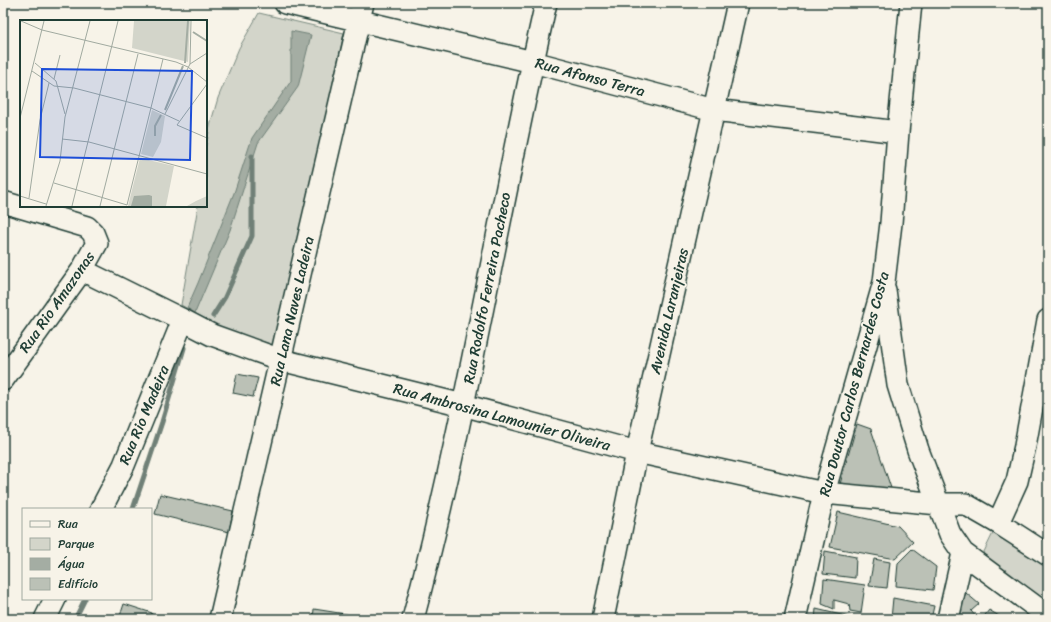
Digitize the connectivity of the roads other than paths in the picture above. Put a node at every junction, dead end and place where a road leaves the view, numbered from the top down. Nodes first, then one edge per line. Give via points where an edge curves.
1 (285, 3) edge
2 (546, 3) edge
3 (738, 3) edge
4 (911, 3) edge
5 (361, 12) edge
6 (533, 62) junction
7 (714, 110) junction
8 (898, 132) junction
9 (3, 202) edge
10 (82, 270) junction
11 (884, 282) junction
12 (183, 320) junction
13 (1048, 320) edge
14 (280, 360) junction
15 (3, 380) edge
16 (463, 405) junction
17 (637, 452) junction
18 (824, 493) junction
19 (939, 504) junction
20 (102, 508) edge
21 (998, 523) junction
22 (963, 553) junction
23 (1048, 555) edge
24 (54, 600) edge
25 (1048, 616) edge
26 (45, 619) edge
27 (220, 619) edge
28 (413, 619) edge
29 (603, 619) edge
30 (795, 619) edge
31 (948, 619) edge

1 - 5 street, Rua Afonso Terra
2 - 6 street, Rua Rodolfo Ferreira Pacheco
3 - 7 street, Avenida Laranjeiras
4 - 8 street, Rua Doutor Carlos Bernardes Costa
5 - 6 street, Rua Afonso Terra
5 - 14 street, Rua Lana Naves Ladeira
6 - 7 street, Rua Afonso Terra
6 - 16 street, Rua Rodolfo Ferreira Pacheco
7 - 8 street, Rua Afonso Terra
7 - 17 street, Avenida Laranjeiras
8 - 11 street, Rua Doutor Carlos Bernardes Costa
9 - 10 street, Rua Rio Amazonas via 87,227 93,233 97,244
10 - 12 street, Rua Ambrosina Lamounier Oliveira
10 - 15 street, Rua Rio Amazonas
11 - 18 street, Rua Doutor Carlos Bernardes Costa
11 - 19 street via 898,385 918,450
12 - 14 street, Rua Ambrosina Lamounier Oliveira via 212,335
12 - 20 street, Rua Rio Madeira via 124,465
13 - 21 street via 1026,446 1016,481
14 - 16 street, Rua Ambrosina Lamounier Oliveira
14 - 27 street, Rua Lana Naves Ladeira
16 - 17 street, Rua Ambrosina Lamounier Oliveira
16 - 28 street, Rua Rodolfo Ferreira Pacheco via 430,557
17 - 18 street, Rua Ambrosina Lamounier Oliveira
17 - 29 street, Avenida Laranjeiras
18 - 19 street, Rua Ambrosina Lamounier Oliveira
18 - 30 street, Rua Doutor Carlos Bernardes Costa
19 - 21 street, Rua Ambrosina Lamounier Oliveira via 965,504
19 - 22 street via 950,534
21 - 23 street, Rua Ambrosina Lamounier Oliveira
22 - 25 street
22 - 31 street
24 - 26 street

